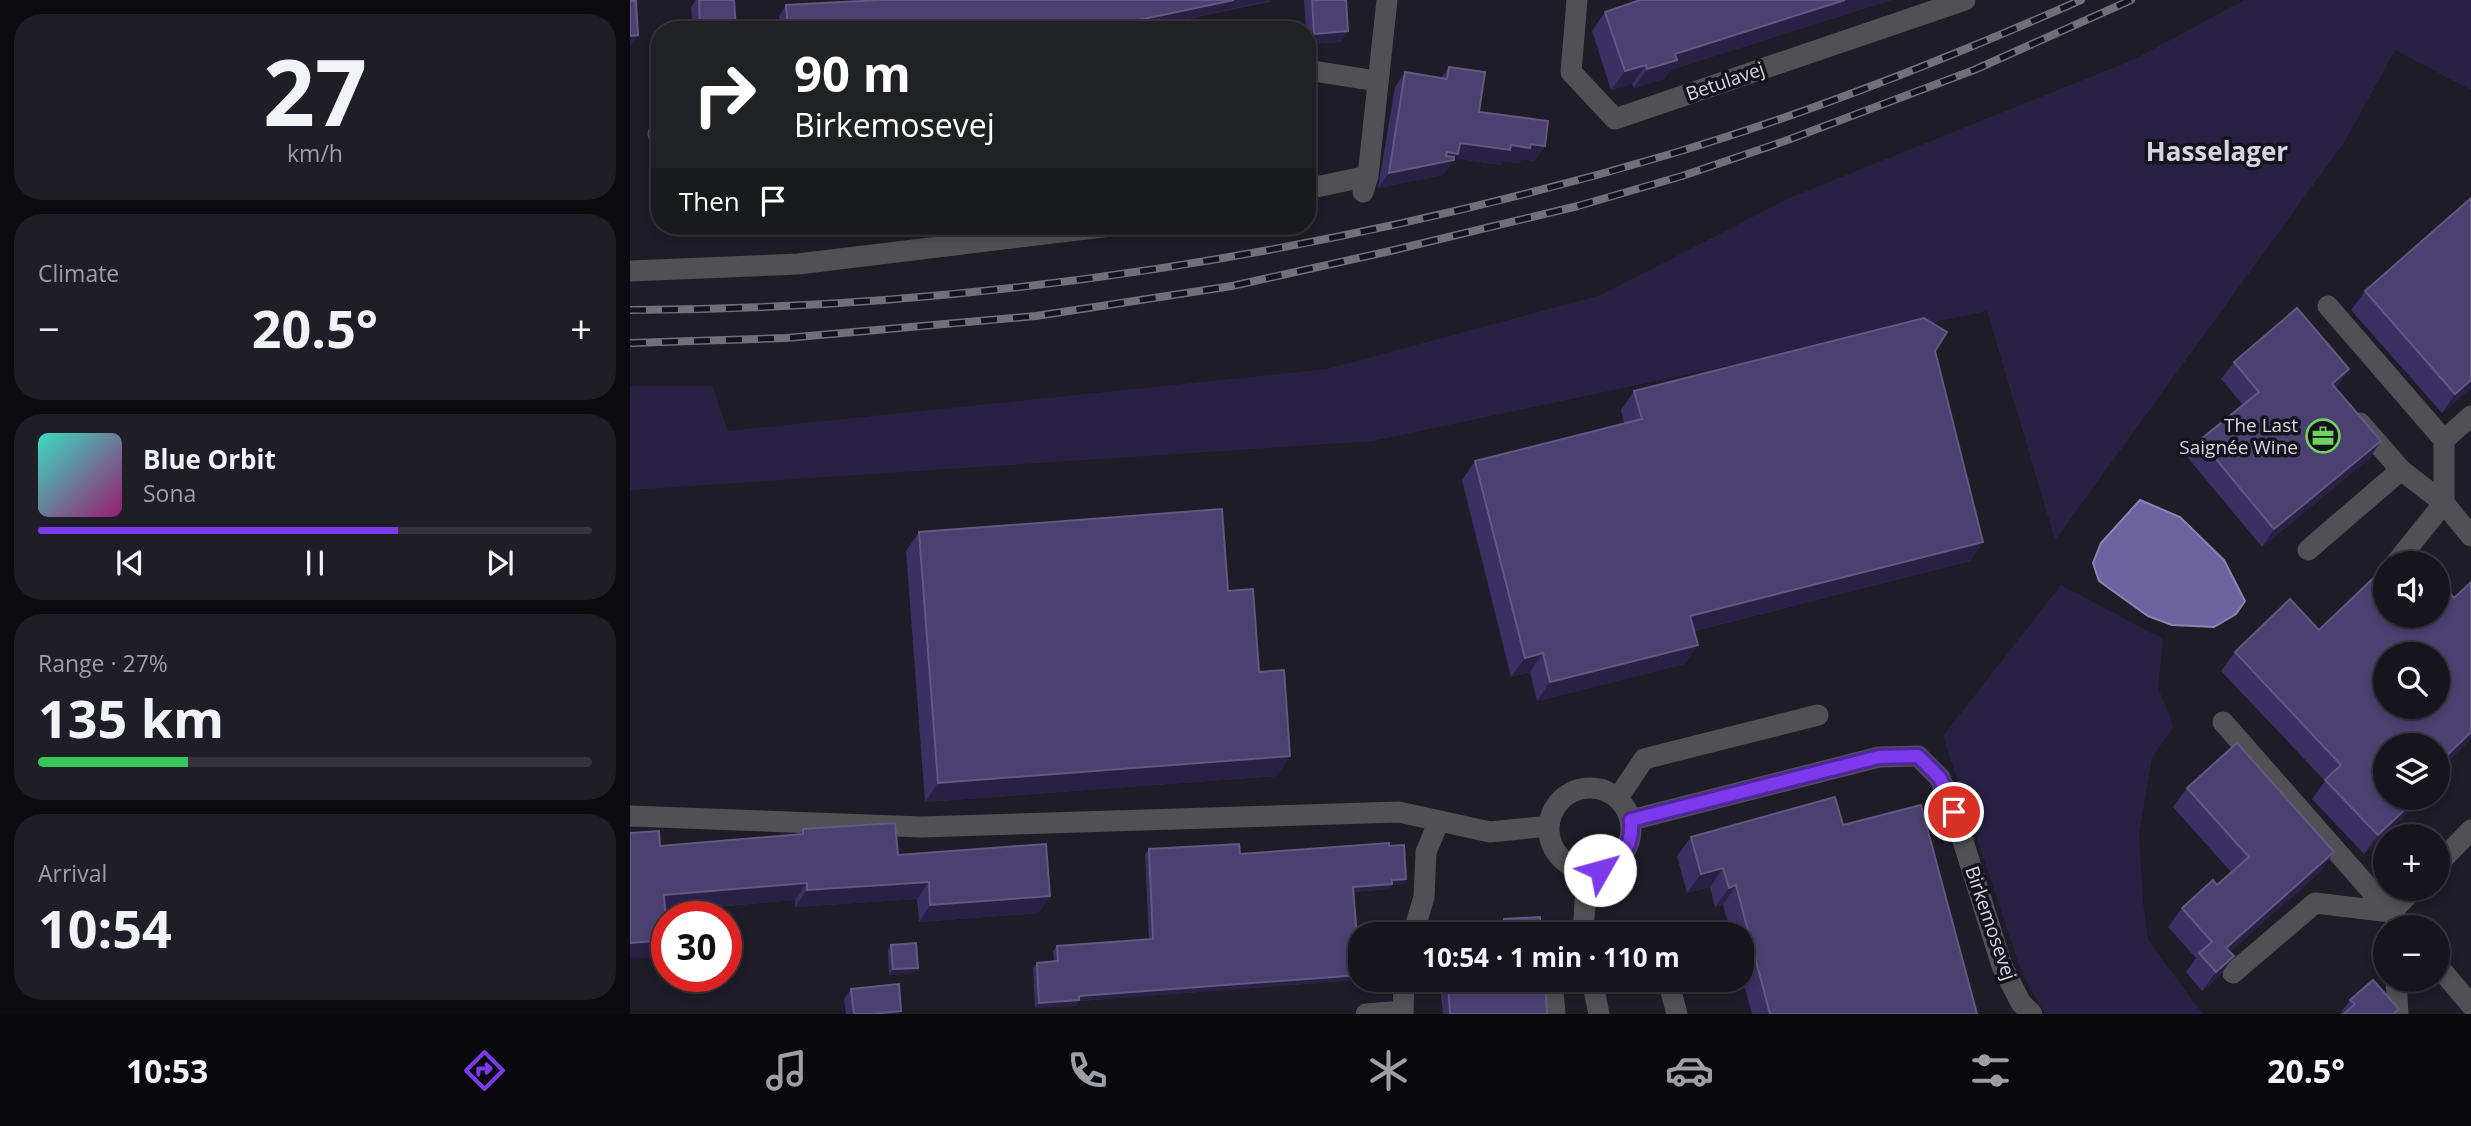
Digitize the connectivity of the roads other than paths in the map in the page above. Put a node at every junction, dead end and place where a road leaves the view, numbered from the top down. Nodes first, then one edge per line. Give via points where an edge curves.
1 (1387, 0) edge
2 (1577, 0) edge
3 (1965, 0) edge
4 (1316, 71) edge
5 (1377, 81) junction
6 (1316, 188) edge
7 (1037, 235) edge
8 (630, 271) edge
9 (2328, 306) dead end
10 (2345, 405) edge
11 (2471, 416) edge
12 (2444, 440) junction
13 (2400, 471) junction
14 (2444, 503) junction
15 (2471, 536) edge
16 (2308, 550) dead end
17 (2405, 551) edge
18 (1818, 715) dead end
19 (2223, 722) dead end
20 (1618, 798) junction
21 (630, 816) edge
22 (1631, 820) junction
23 (1440, 821) junction
24 (1549, 826) junction
25 (2471, 830) edge
26 (2450, 852) edge
27 (1587, 871) junction
28 (2390, 915) edge
29 (2373, 917) edge
30 (1417, 922) edge
31 (1584, 922) edge
32 (2233, 973) edge
33 (2450, 981) edge
34 (1404, 992) edge
35 (1553, 992) edge
36 (1594, 992) edge
37 (1671, 992) edge
38 (2397, 992) edge
39 (2471, 1005) edge
40 (1403, 1012) edge
41 (1366, 1014) edge
42 (1555, 1014) edge
43 (1599, 1014) edge
44 (1677, 1014) edge
45 (2032, 1014) edge
46 (2398, 1014) edge

1 - 5 street
2 - 3 street, Betulavej via 1571,72 1615,118
4 - 5 street
5 - 6 street via 1366,184
7 - 8 street via 798,264
9 - 12 street
10 - 13 street
11 - 12 street
12 - 14 street
13 - 14 street
13 - 16 street
14 - 15 street
14 - 17 street
18 - 20 street via 1644,759
19 - 28 street
20 - 22 street
20 - 24 street via 1607,791 1581,788 1559,802
21 - 23 street via 922,827 1399,813
22 - 27 street via 1629,846 1622,857 1600,870
22 - 45 street, Birkemosevej via 1879,757 1918,756 1940,778 2003,966 2021,1003
23 - 24 street via 1490,832
23 - 30 street via 1426,852 1424,897
24 - 27 street via 1549,839 1563,861
25 - 26 street
27 - 31 street
29 - 32 street via 2315,903
33 - 39 street
34 - 40 street
35 - 42 street
36 - 43 street
37 - 44 street
38 - 46 street
40 - 41 street

